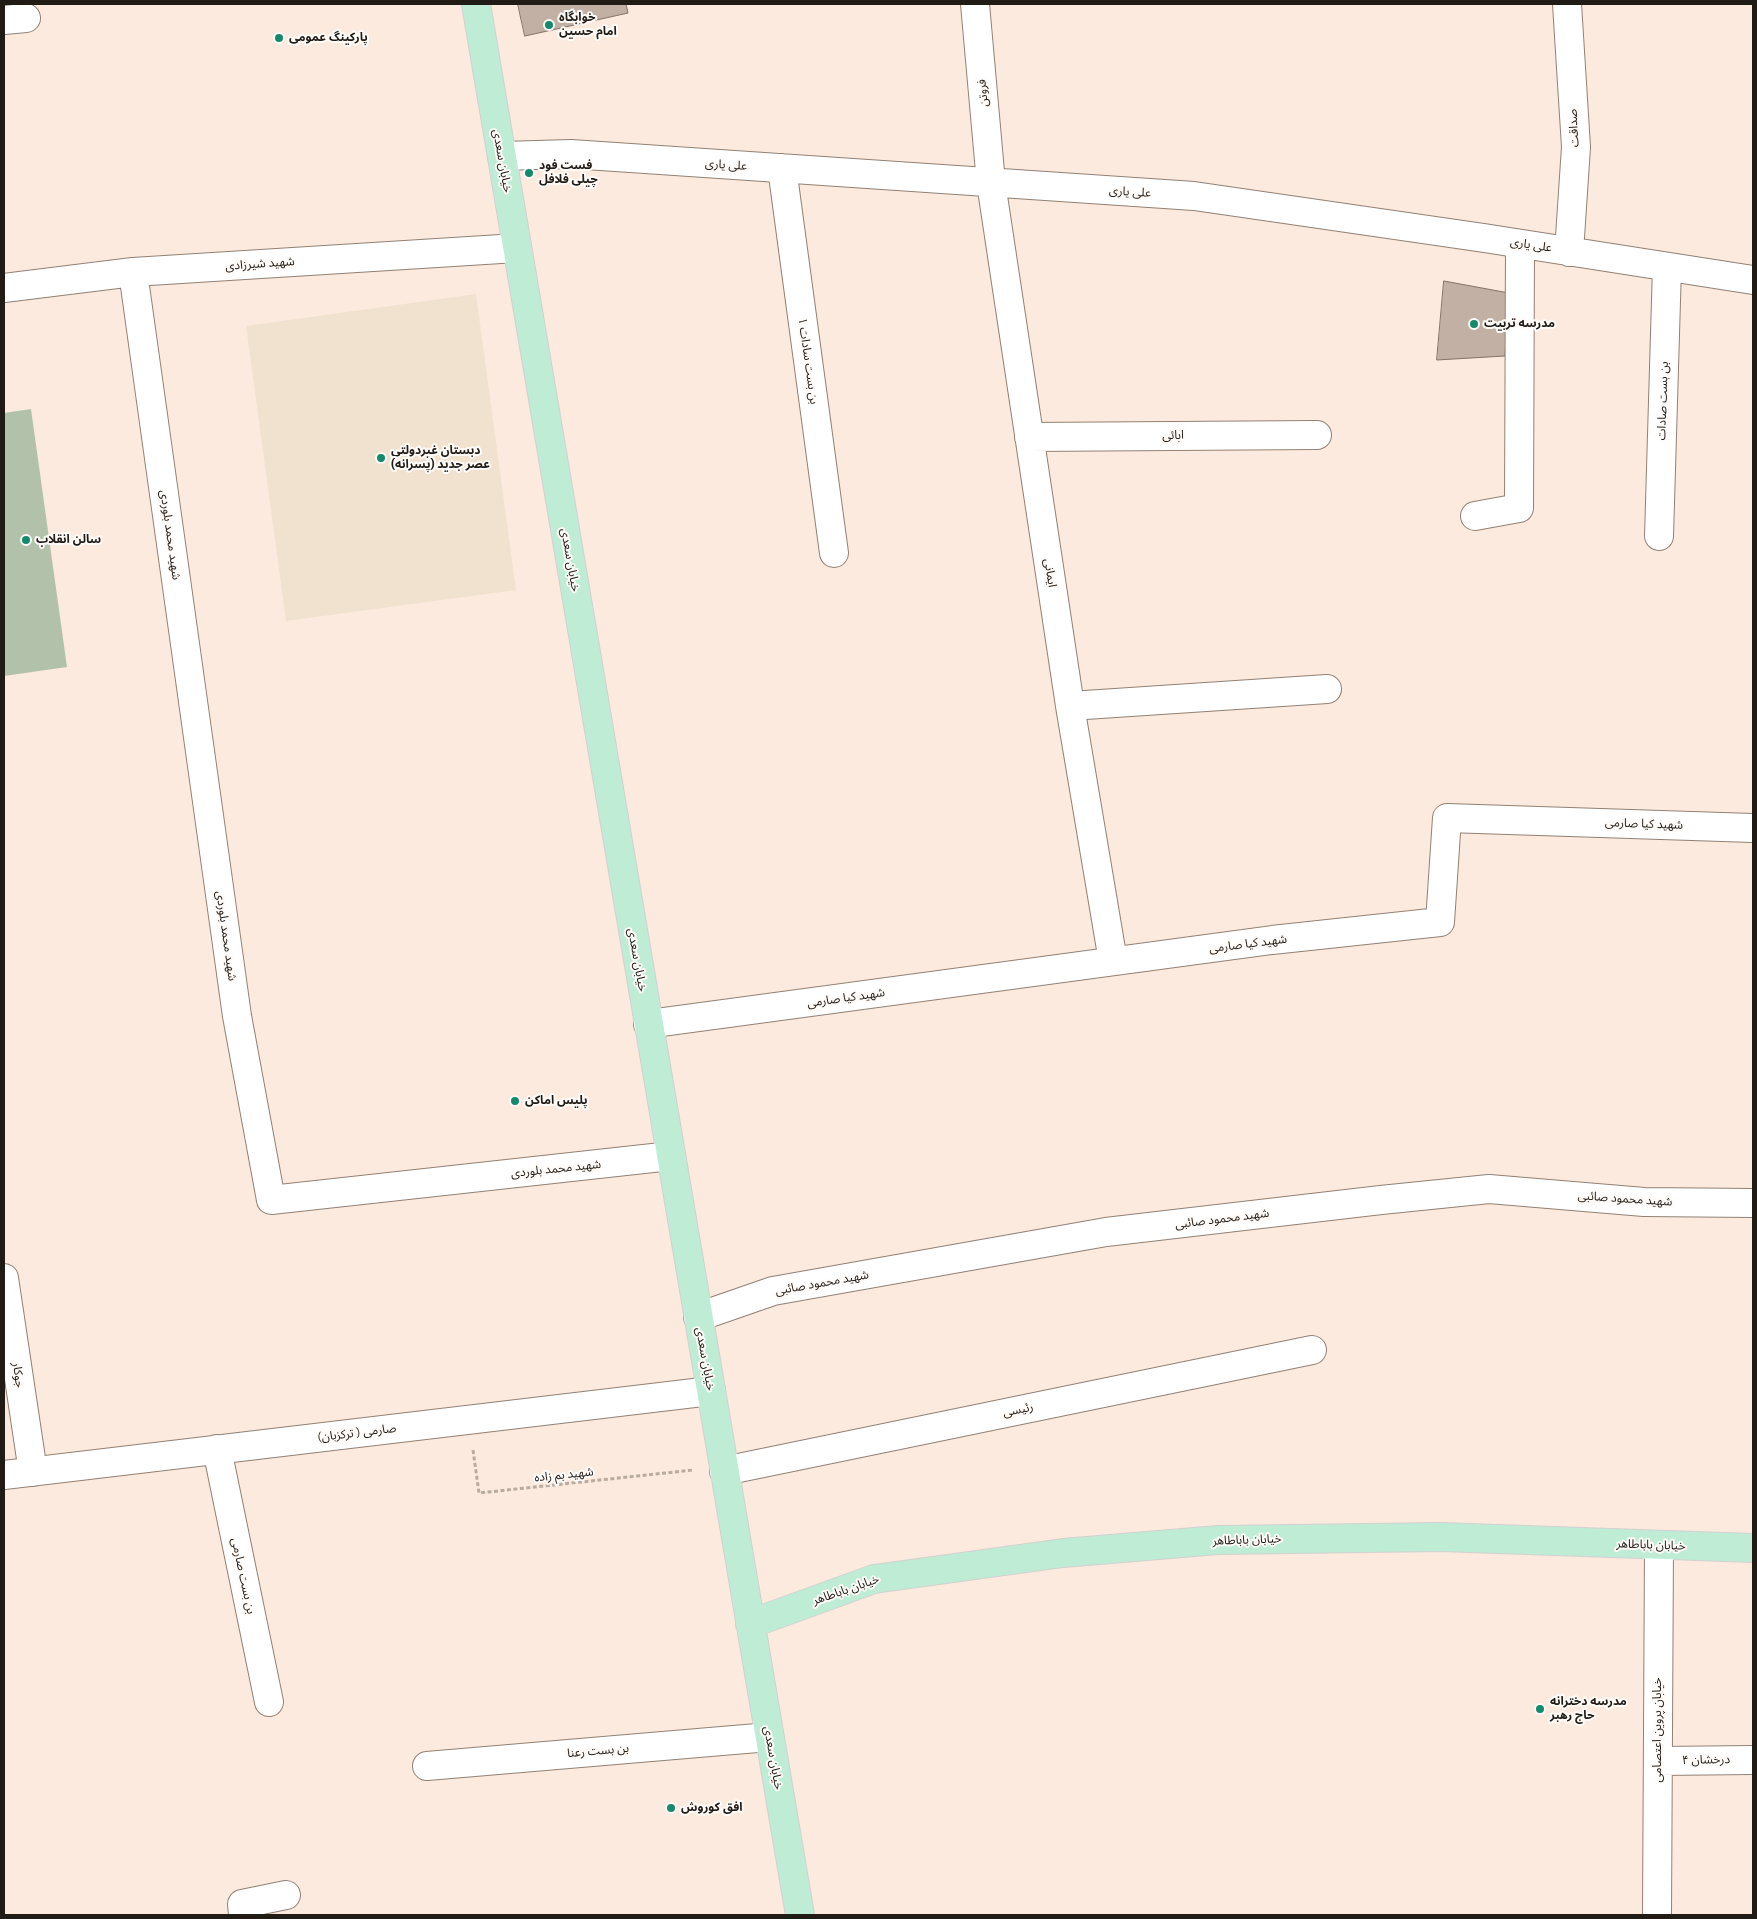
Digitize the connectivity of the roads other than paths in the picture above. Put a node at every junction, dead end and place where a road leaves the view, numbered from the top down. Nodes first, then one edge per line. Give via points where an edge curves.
1 (476, 4) edge
2 (975, 4) edge
3 (1567, 4) edge
4 (502, 156) junction
5 (782, 168) junction
6 (991, 183) junction
7 (1520, 244) junction
8 (517, 248) junction
9 (1569, 252) junction
10 (1667, 267) junction
11 (133, 272) junction
12 (1753, 280) edge
13 (4, 288) edge
14 (1317, 435) dead end
15 (1029, 437) junction
16 (1475, 516) dead end
17 (1659, 536) dead end
18 (834, 553) dead end
19 (1327, 690) dead end
20 (1070, 706) junction
21 (1753, 828) edge
22 (1113, 961) junction
23 (648, 1024) junction
24 (671, 1156) junction
25 (1753, 1203) edge
26 (4, 1278) edge
27 (698, 1316) junction
28 (1312, 1350) dead end
29 (711, 1391) junction
30 (217, 1449) junction
31 (724, 1469) junction
32 (33, 1472) junction
33 (4, 1475) edge
34 (1659, 1546) junction
35 (1753, 1548) edge
36 (750, 1624) junction
37 (269, 1702) dead end
38 (769, 1737) junction
39 (1753, 1760) edge
40 (1658, 1761) junction
41 (427, 1766) dead end
42 (286, 1895) dead end
43 (243, 1915) edge
44 (800, 1915) edge
45 (1657, 1915) edge

1 - 4 main road, خیابان سعدی
2 - 6 street, فروتن
3 - 9 street, صداقت via 1576,148
4 - 5 street, علی یاری via 571,154
4 - 8 main road, خیابان سعدی
5 - 6 street, علی یاری
5 - 18 street, بن بست سادات ۱
6 - 7 street, علی یاری via 1194,196
6 - 15 street, ایمانی
7 - 9 street, علی یاری
7 - 16 street via 1519,508
8 - 11 street, شهید شیرزادی
8 - 23 main road, خیابان سعدی
9 - 10 street, علی یاری
10 - 12 street, علی یاری
10 - 17 street, بن بست صادات
11 - 13 street, شهید شیرزادی
11 - 24 street, شهید محمد بلوردی via 237,1016 271,1200
14 - 15 street, ابائی
15 - 20 street, ایمانی
19 - 20 street
20 - 22 street, ایمانی
21 - 22 street, شهید کیا صارمی via 1447,818 1440,922
22 - 23 street, شهید کیا صارمی
23 - 24 main road, خیابان سعدی
24 - 27 main road, خیابان سعدی
25 - 27 street, شهید محمود صائبی via 1644,1202 1489,1189 1381,1200 1096,1234 774,1291
26 - 32 street, جوکار
27 - 29 main road, خیابان سعدی
28 - 31 street, رئیسی
29 - 30 street, صارمی ( ترکزبان)
29 - 31 main road, خیابان سعدی
30 - 32 street, صارمی ( ترکزبان)
30 - 37 street, بن بست صارمی
31 - 36 main road, خیابان سعدی
32 - 33 street, صارمی ( ترکزبان)
34 - 35 main road, خیابان باباطاهر
34 - 36 main road, خیابان باباطاهر via 1441,1536 1218,1540 1063,1553 874,1579
34 - 40 street, خیابان پروین اعتصامی
36 - 38 main road, خیابان سعدی
38 - 41 street, بن بست رعنا
38 - 44 main road, خیابان سعدی
39 - 40 street, درخشان ۴
40 - 45 street, خیابان پروین اعتصامی
42 - 43 street via 242,1904

